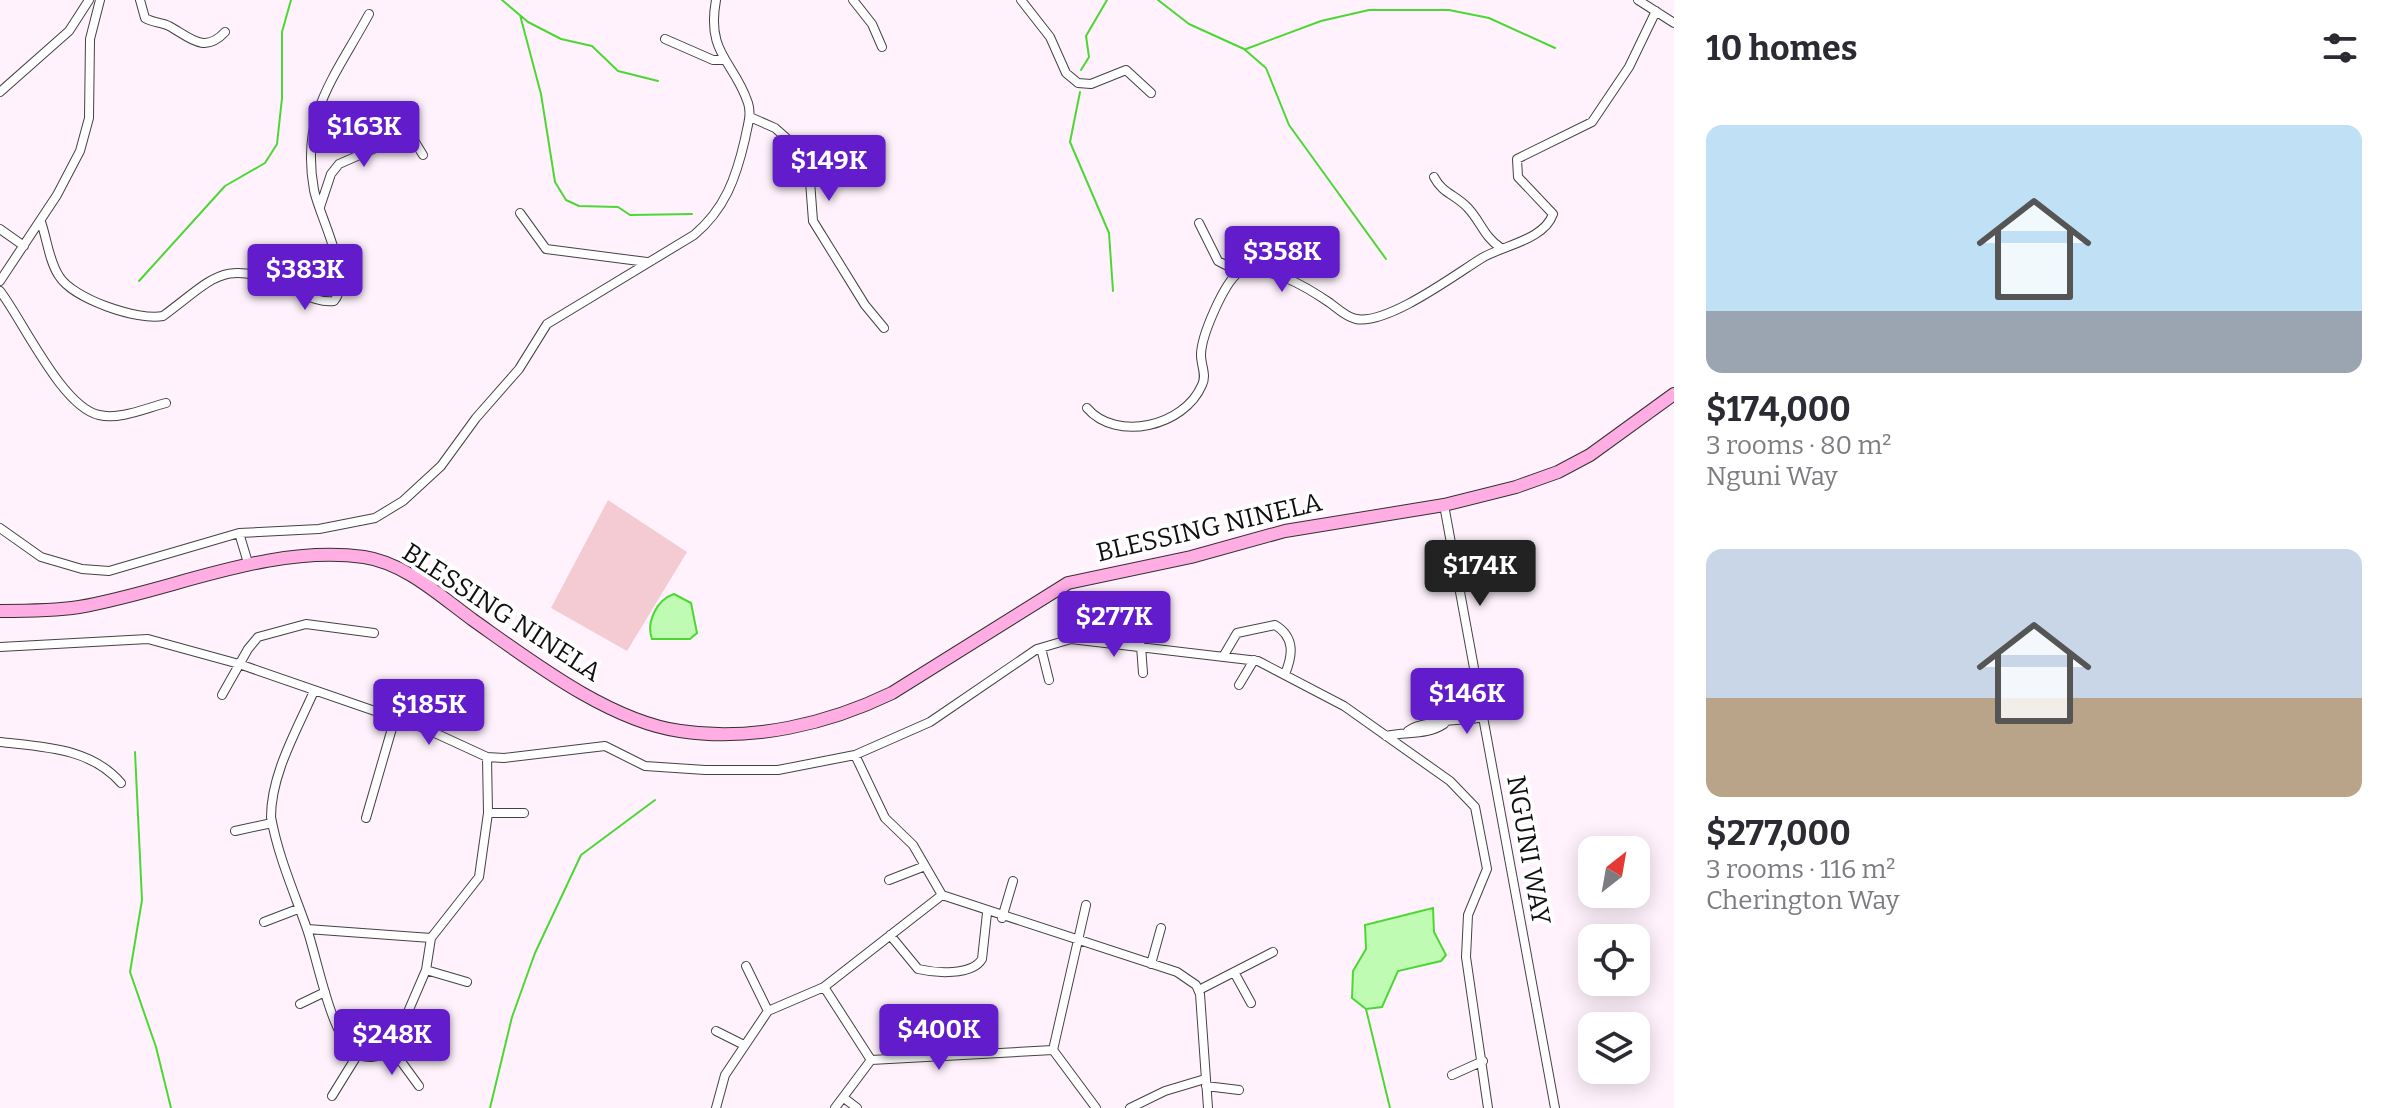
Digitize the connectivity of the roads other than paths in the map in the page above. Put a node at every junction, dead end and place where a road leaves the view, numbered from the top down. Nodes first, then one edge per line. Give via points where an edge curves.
1 (89, 0) edge
2 (100, 0) edge
3 (140, 0) edge
4 (716, 0) edge
5 (853, 0) edge
6 (1021, 0) edge
7 (1638, 0) edge
8 (1652, 6) edge
9 (369, 14) dead end
10 (1674, 23) edge
11 (225, 32) dead end
12 (665, 39) dead end
13 (717, 43) junction
14 (882, 47) dead end
15 (707, 54) junction
16 (723, 60) junction
17 (0, 92) edge
18 (1151, 93) dead end
19 (750, 117) junction
20 (423, 155) dead end
21 (1434, 177) dead end
22 (320, 208) junction
23 (520, 213) dead end
24 (41, 222) junction
25 (1199, 223) dead end
26 (0, 229) edge
27 (24, 246) junction
28 (1501, 248) junction
29 (648, 262) junction
30 (1239, 272) junction
31 (0, 281) edge
32 (0, 291) edge
33 (884, 328) dead end
34 (1674, 394) edge
35 (166, 403) dead end
36 (1087, 408) dead end
37 (1444, 505) junction
38 (0, 528) edge
39 (239, 533) junction
40 (249, 566) junction
41 (0, 611) edge
42 (374, 633) dead end
43 (1141, 646) junction
44 (0, 647) edge
45 (1041, 648) junction
46 (1224, 655) junction
47 (1254, 660) junction
48 (239, 664) junction
49 (1143, 673) dead end
50 (1285, 674) junction
51 (1049, 680) dead end
52 (1239, 685) dead end
53 (314, 691) junction
54 (222, 695) dead end
55 (1484, 717) junction
56 (395, 718) junction
57 (1386, 736) junction
58 (0, 742) edge
59 (855, 755) junction
60 (487, 757) junction
61 (121, 783) dead end
62 (488, 813) junction
63 (524, 813) dead end
64 (366, 818) dead end
65 (272, 823) junction
66 (235, 831) dead end
67 (925, 866) junction
68 (889, 880) dead end
69 (1013, 881) dead end
70 (942, 895) junction
71 (1086, 905) dead end
72 (298, 909) junction
73 (987, 913) junction
74 (1002, 918) junction
75 (264, 922) dead end
76 (1161, 928) dead end
77 (307, 929) junction
78 (890, 935) junction
79 (431, 938) junction
80 (1076, 942) junction
81 (1273, 952) dead end
82 (1151, 964) junction
83 (746, 966) dead end
84 (426, 970) junction
85 (1234, 972) junction
86 (467, 982) dead end
87 (824, 987) junction
88 (1199, 990) junction
89 (325, 992) junction
90 (1251, 1003) dead end
91 (300, 1004) dead end
92 (768, 1011) junction
93 (716, 1031) dead end
94 (744, 1045) junction
95 (392, 1049) junction
96 (1053, 1050) junction
97 (358, 1054) junction
98 (871, 1060) junction
99 (1483, 1061) junction
100 (1452, 1075) dead end
101 (1205, 1083) junction
102 (419, 1086) dead end
103 (1239, 1090) dead end
104 (332, 1096) dead end
105 (844, 1098) junction
106 (716, 1108) edge
107 (835, 1108) edge
108 (857, 1108) edge
109 (1096, 1108) edge
110 (1130, 1108) edge
111 (1208, 1108) edge
112 (1488, 1108) edge
113 (1555, 1108) edge

1 - 17 street via 56,44
2 - 24 street via 90,39 86,133
3 - 11 street via 145,18 169,26 186,40 207,42
4 - 13 street
5 - 14 street
6 - 18 street via 1043,28 1066,73 1078,83 1091,84 1126,70
7 - 8 street
8 - 10 street
8 - 28 street via 1629,67 1592,122 1517,159 1518,177 1553,214 1535,234
9 - 22 street via 314,115 310,143
12 - 15 street
13 - 15 street
13 - 16 street
15 - 16 street
16 - 19 street via 748,101
19 - 29 street via 736,176 719,209 694,235
19 - 33 street via 775,128 801,151 809,168 818,232
20 - 22 street via 405,135 350,157 334,168
21 - 28 street via 1442,190 1470,209 1485,237
22 - 24 street via 339,276 334,301 321,301 256,274 232,273 199,285 157,318 116,309 69,287 53,266
23 - 29 street via 546,249
24 - 27 street
25 - 30 street via 1218,261
26 - 27 street
27 - 31 street
28 - 30 street via 1443,285 1366,319 1345,314 1295,282 1267,272
29 - 39 street via 547,324 519,369 441,466 388,511 319,529
30 - 36 street via 1224,290 1202,346 1204,383 1189,403 1132,427 1105,424
32 - 35 street via 65,388 91,412 113,416
34 - 37 street, BLESSING NINELA via 1558,472
37 - 40 street, BLESSING NINELA via 1285,531 1068,583 865,707 788,729 761,731 680,731 606,704 539,667 392,564 337,555
37 - 55 street, NGUNI WAY
38 - 39 street via 41,557 109,571
39 - 40 street
40 - 41 street, BLESSING NINELA via 78,607
42 - 48 street via 306,624 258,637
43 - 45 street via 1071,639
43 - 46 street
43 - 49 street
44 - 48 street via 148,639
45 - 51 street
45 - 59 street via 930,722
46 - 47 street
46 - 50 street via 1237,633 1275,625 1291,645
47 - 50 street
47 - 52 street
48 - 53 street
48 - 54 street
50 - 57 street
53 - 56 street
53 - 65 street via 271,805
55 - 57 street via 1444,724 1432,732
55 - 113 street, NGUNI WAY
56 - 60 street
56 - 64 street
57 - 99 street via 1450,781 1478,815 1487,869 1468,915 1466,957
58 - 61 street via 91,758
59 - 60 street via 778,770 657,768 605,746
59 - 67 street via 885,818 913,845
60 - 62 street
62 - 63 street
62 - 79 street via 479,877
65 - 66 street
65 - 72 street
67 - 68 street
67 - 70 street
69 - 74 street
70 - 73 street
70 - 78 street
71 - 80 street
72 - 75 street
72 - 77 street
73 - 74 street
73 - 78 street via 982,959 967,969 918,969
74 - 80 street
76 - 82 street
77 - 79 street
77 - 89 street
78 - 87 street
79 - 84 street
80 - 82 street
80 - 96 street
81 - 85 street
82 - 88 street via 1187,977
83 - 92 street
84 - 86 street
84 - 95 street
85 - 88 street
85 - 90 street
87 - 92 street
87 - 98 street
88 - 101 street
89 - 91 street
89 - 97 street via 348,1045
92 - 94 street
93 - 94 street
94 - 106 street via 725,1075
95 - 97 street via 384,1055
95 - 102 street
96 - 98 street
96 - 109 street
97 - 104 street
98 - 105 street
99 - 100 street
99 - 112 street
101 - 103 street
101 - 110 street
101 - 111 street
105 - 107 street
105 - 108 street

